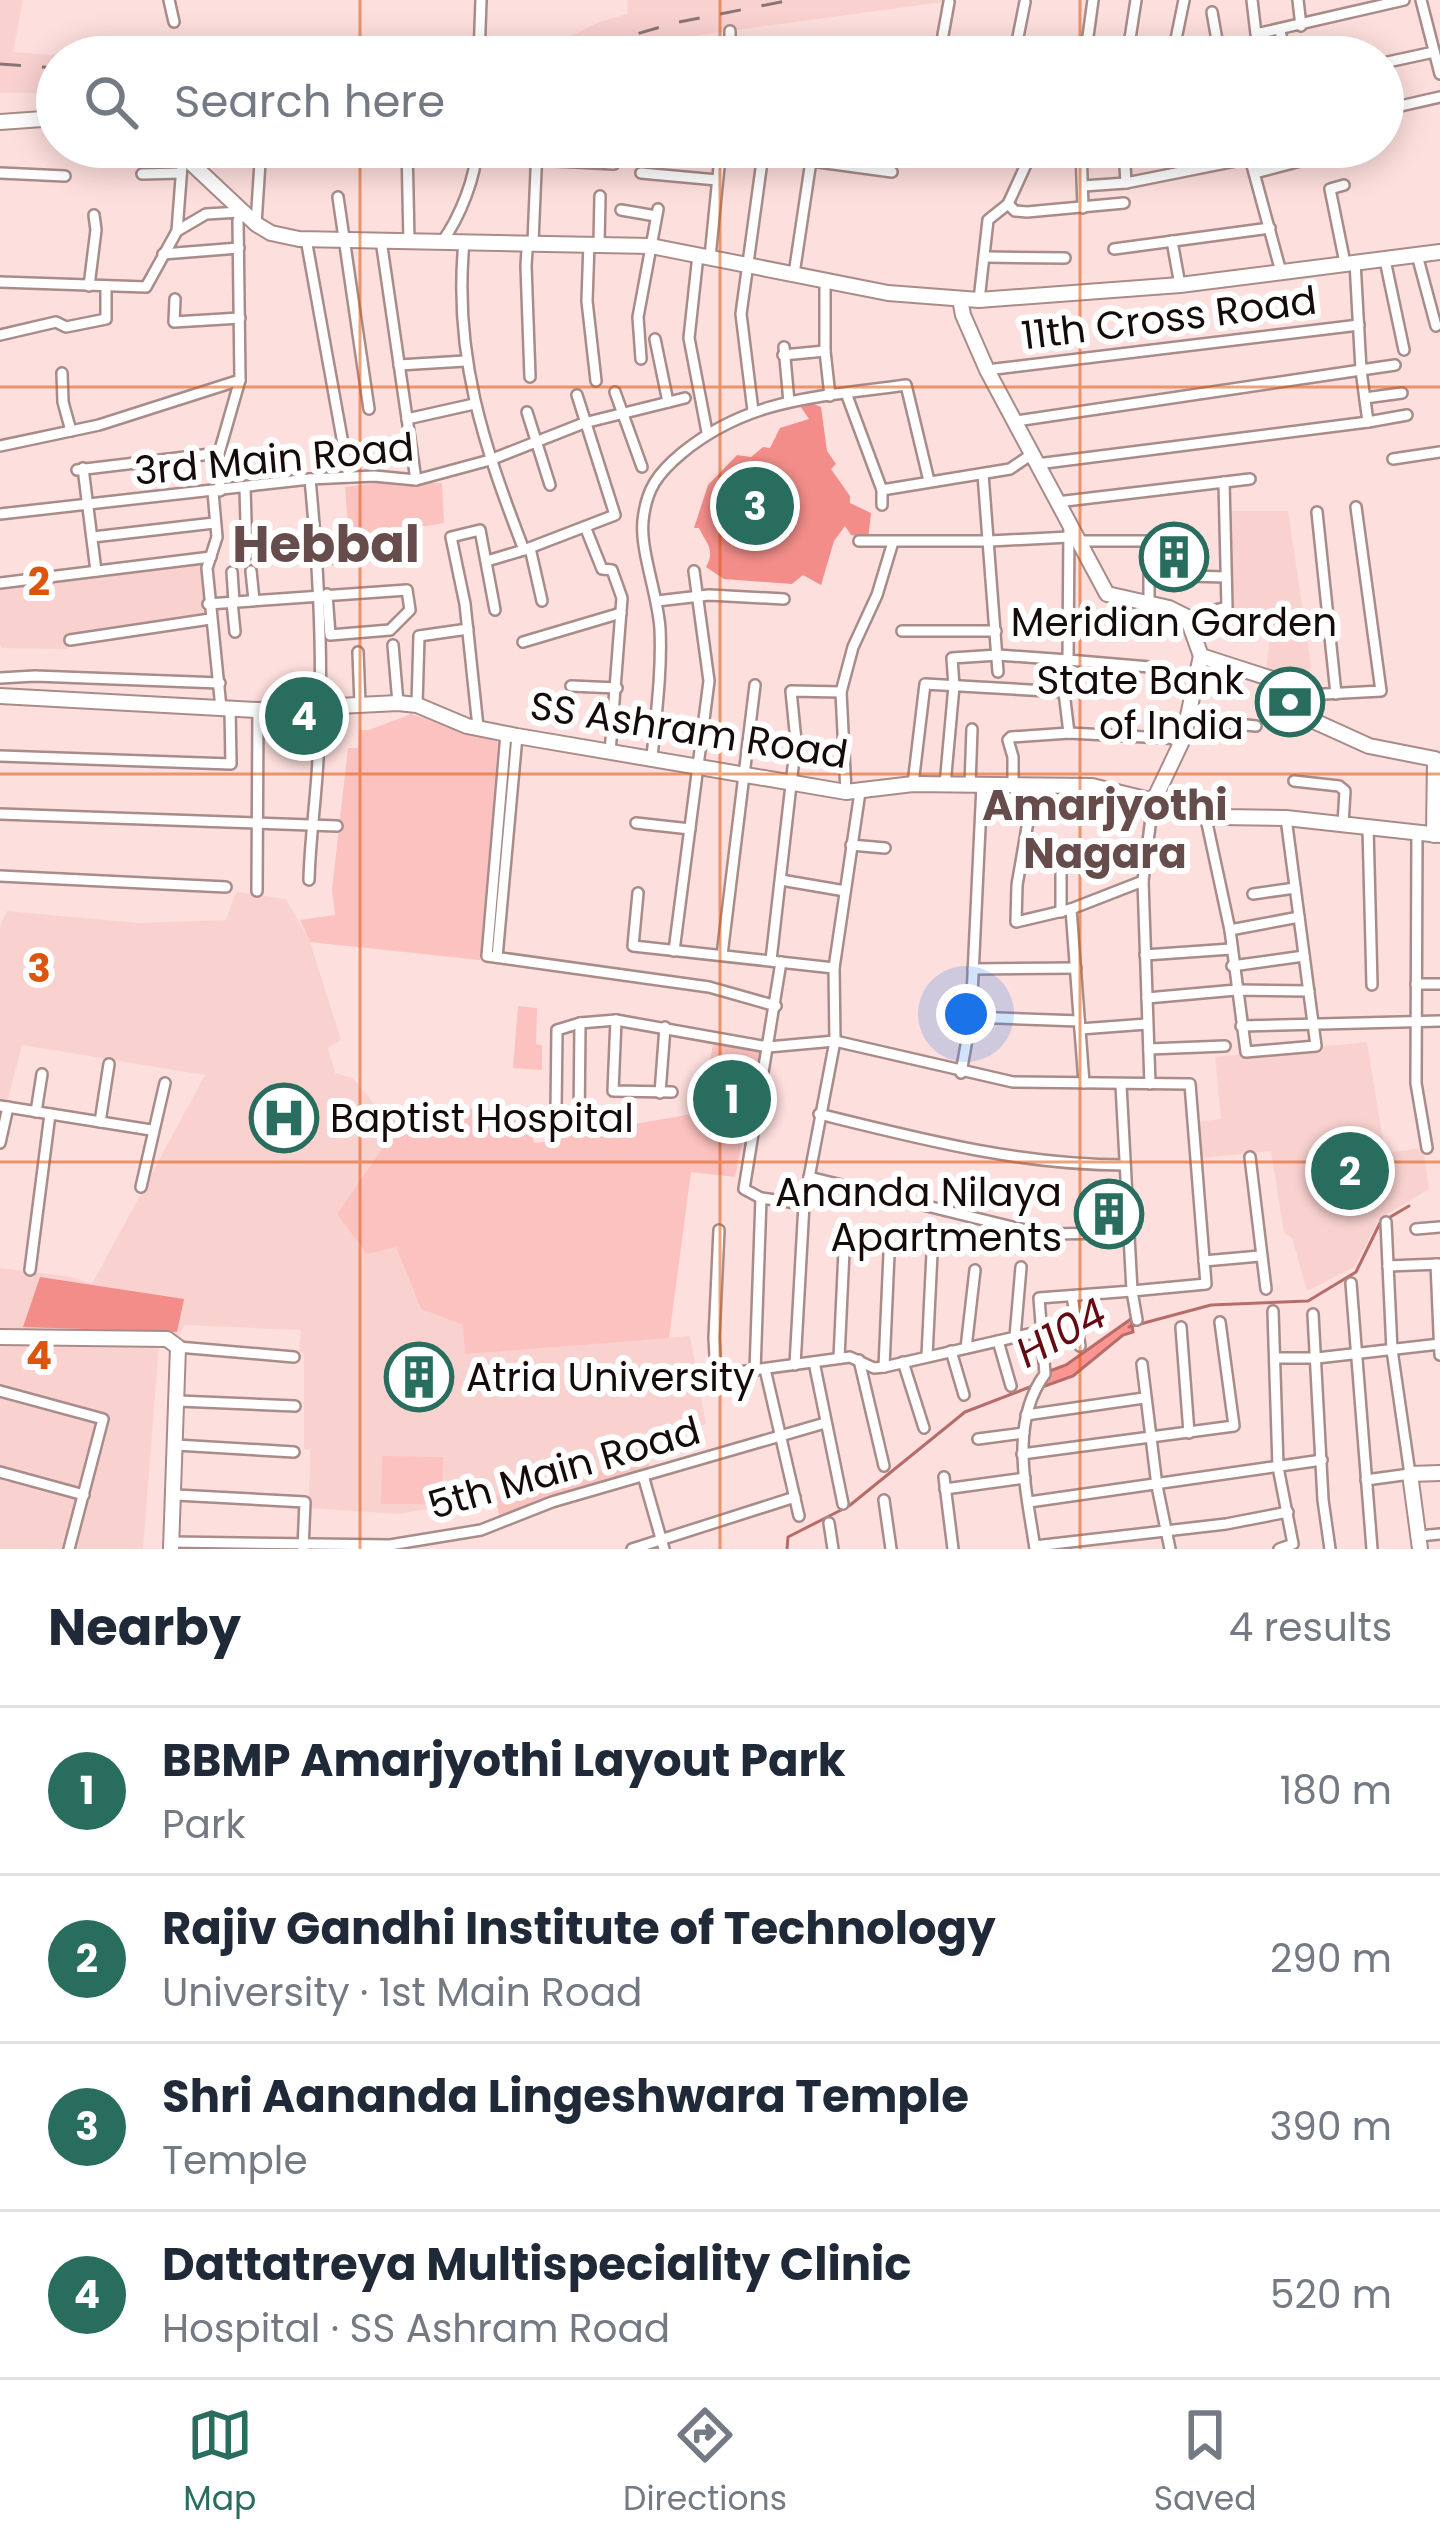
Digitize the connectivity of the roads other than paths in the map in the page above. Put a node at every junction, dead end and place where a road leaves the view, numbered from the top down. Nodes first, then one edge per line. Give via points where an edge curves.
1 (169, 0) edge
2 (481, 0) edge
3 (1093, 0) edge
4 (1136, 0) edge
5 (1184, 0) edge
6 (1252, 0) edge
7 (1298, 0) edge
8 (1404, 0) edge
9 (1421, 0) edge
10 (949, 2) edge
11 (1024, 2) edge
12 (1354, 6) edge
13 (1212, 12) dead end
14 (1440, 12) edge
15 (1425, 15) junction
16 (174, 22) dead end
17 (1301, 26) junction
18 (730, 31) dead end
19 (1280, 31) junction
20 (480, 36) edge
21 (730, 36) edge
22 (943, 36) edge
23 (1018, 36) edge
24 (1088, 36) edge
25 (1130, 36) edge
26 (1175, 36) edge
27 (1216, 36) edge
28 (1281, 36) edge
29 (1434, 52) junction
30 (1404, 58) edge
31 (1440, 74) edge
32 (1440, 97) edge
33 (1404, 105) edge
34 (36, 119) edge
35 (0, 122) edge
36 (181, 168) edge
37 (198, 168) edge
38 (260, 168) edge
39 (407, 168) edge
40 (471, 168) edge
41 (536, 168) edge
42 (718, 168) edge
43 (761, 168) edge
44 (810, 168) edge
45 (863, 168) edge
46 (1024, 168) edge
47 (1082, 168) edge
48 (1125, 168) edge
49 (1188, 168) edge
50 (1254, 168) edge
51 (1274, 168) edge
52 (892, 172) dead end
53 (0, 173) edge
54 (182, 173) junction
55 (641, 173) dead end
56 (1255, 173) junction
57 (142, 174) dead end
58 (65, 176) dead end
59 (717, 180) junction
60 (1126, 183) junction
61 (1345, 185) dead end
62 (1083, 186) junction
63 (600, 196) dead end
64 (338, 197) dead end
65 (1124, 202) dead end
66 (1008, 204) junction
67 (1083, 208) junction
68 (621, 210) dead end
69 (241, 212) junction
70 (94, 215) dead end
71 (256, 224) junction
72 (1270, 228) junction
73 (177, 231) junction
74 (306, 239) junction
75 (341, 239) junction
76 (381, 240) junction
77 (409, 241) junction
78 (1172, 241) junction
79 (442, 242) junction
80 (464, 242) junction
81 (533, 242) junction
82 (594, 243) junction
83 (651, 246) junction
84 (238, 248) junction
85 (1114, 249) dead end
86 (1440, 252) edge
87 (163, 254) junction
88 (1417, 255) junction
89 (704, 256) junction
90 (985, 257) junction
91 (1065, 258) dead end
92 (1385, 260) junction
93 (1350, 263) junction
94 (747, 265) junction
95 (1281, 272) junction
96 (794, 274) junction
97 (825, 280) junction
98 (0, 282) edge
99 (1180, 285) junction
100 (89, 286) junction
101 (106, 286) junction
102 (175, 299) dead end
103 (960, 299) junction
104 (979, 300) junction
105 (240, 318) junction
106 (1359, 325) junction
107 (1436, 326) dead end
108 (0, 335) edge
109 (655, 339) dead end
110 (1404, 350) dead end
111 (825, 351) junction
112 (641, 359) dead end
113 (465, 361) junction
114 (399, 365) junction
115 (1396, 365) dead end
116 (987, 370) junction
117 (1361, 370) junction
118 (62, 374) dead end
119 (530, 377) dead end
120 (240, 380) junction
121 (596, 382) dead end
122 (615, 392) dead end
123 (846, 393) junction
124 (1402, 393) dead end
125 (577, 395) dead end
126 (830, 395) junction
127 (685, 398) dead end
128 (1365, 398) junction
129 (668, 402) junction
130 (789, 402) junction
131 (474, 404) junction
132 (369, 410) dead end
133 (753, 411) junction
134 (527, 412) dead end
135 (622, 413) junction
136 (1408, 415) dead end
137 (407, 419) junction
138 (1016, 421) junction
139 (1368, 422) junction
140 (584, 424) junction
141 (71, 431) junction
142 (707, 433) junction
143 (536, 443) junction
144 (0, 446) edge
145 (1440, 452) edge
146 (219, 453) junction
147 (1393, 458) dead end
148 (1035, 459) junction
149 (490, 460) junction
150 (642, 466) dead end
151 (983, 473) junction
152 (349, 478) junction
153 (310, 479) junction
154 (1250, 479) dead end
155 (416, 480) junction
156 (929, 482) junction
157 (1224, 482) junction
158 (550, 485) dead end
159 (245, 488) junction
160 (882, 490) junction
161 (217, 491) junction
162 (1058, 502) junction
163 (89, 505) junction
164 (882, 505) dead end
165 (1356, 508) dead end
166 (1317, 512) dead end
167 (0, 514) edge
168 (214, 523) junction
169 (586, 529) junction
170 (1072, 534) junction
171 (93, 537) junction
172 (859, 541) dead end
173 (990, 541) junction
174 (893, 542) junction
175 (527, 549) junction
176 (397, 553) dead end
177 (247, 555) dead end
178 (211, 557) junction
179 (317, 559) junction
180 (487, 561) junction
181 (694, 571) dead end
182 (97, 572) junction
183 (232, 572) dead end
184 (251, 572) dead end
185 (1187, 576) dead end
186 (1226, 577) junction
187 (0, 583) edge
188 (322, 594) junction
189 (697, 598) junction
190 (784, 599) dead end
191 (254, 600) junction
192 (542, 601) dead end
193 (657, 601) junction
194 (233, 602) junction
195 (1149, 603) junction
196 (208, 604) junction
197 (495, 610) dead end
198 (621, 613) junction
199 (1186, 616) junction
200 (210, 619) junction
201 (468, 628) junction
202 (902, 631) dead end
203 (996, 631) junction
204 (236, 632) dead end
205 (70, 640) dead end
206 (523, 642) dead end
207 (393, 645) dead end
208 (358, 652) dead end
209 (998, 655) junction
210 (1201, 656) junction
211 (1068, 660) junction
212 (1161, 668) dead end
213 (998, 672) dead end
214 (0, 678) edge
215 (220, 683) junction
216 (755, 685) dead end
217 (572, 686) dead end
218 (954, 686) junction
219 (617, 688) junction
220 (842, 692) junction
221 (1064, 692) junction
222 (1336, 694) junction
223 (1306, 695) junction
224 (0, 696) edge
225 (359, 704) junction
226 (398, 704) junction
227 (416, 705) junction
228 (320, 706) junction
229 (225, 708) junction
230 (259, 710) junction
231 (1188, 719) junction
232 (1256, 726) dead end
233 (478, 728) junction
234 (972, 729) dead end
235 (1069, 733) junction
236 (511, 735) junction
237 (1184, 740) junction
238 (610, 753) junction
239 (0, 755) edge
240 (652, 757) junction
241 (1438, 759) edge
242 (699, 764) junction
243 (746, 773) junction
244 (791, 781) junction
245 (1294, 781) dead end
246 (913, 784) junction
247 (945, 785) junction
248 (976, 785) junction
249 (1012, 786) junction
250 (1034, 788) junction
251 (853, 792) junction
252 (1153, 802) junction
253 (0, 814) edge
254 (1205, 814) junction
255 (1286, 818) junction
256 (636, 823) dead end
257 (1343, 824) junction
258 (258, 825) junction
259 (310, 825) junction
260 (337, 826) dead end
261 (1368, 827) junction
262 (690, 830) junction
263 (1417, 832) junction
264 (1437, 835) edge
265 (851, 845) junction
266 (885, 848) dead end
267 (1061, 867) dead end
268 (0, 876) edge
269 (309, 880) dead end
270 (781, 880) junction
271 (1143, 881) junction
272 (226, 887) dead end
273 (1295, 888) junction
274 (257, 891) dead end
275 (845, 891) junction
276 (638, 892) dead end
277 (1253, 894) dead end
278 (1066, 910) junction
279 (1299, 917) junction
280 (1230, 929) junction
281 (1231, 949) junction
282 (674, 951) junction
283 (722, 956) junction
284 (1145, 956) junction
285 (1304, 956) junction
286 (776, 961) junction
287 (1232, 966) junction
288 (835, 968) junction
289 (1076, 968) junction
290 (974, 969) junction
291 (1416, 984) junction
292 (1440, 984) edge
293 (1372, 985) dead end
294 (1236, 989) junction
295 (1309, 991) junction
296 (1147, 998) junction
297 (776, 1006) junction
298 (970, 1017) junction
299 (1416, 1019) junction
300 (616, 1020) junction
301 (1440, 1021) edge
302 (580, 1023) junction
303 (1148, 1024) junction
304 (1313, 1024) junction
305 (1080, 1025) junction
306 (1241, 1026) junction
307 (665, 1028) junction
308 (835, 1041) junction
309 (1225, 1046) dead end
310 (768, 1047) junction
311 (1148, 1049) junction
312 (109, 1064) dead end
313 (961, 1073) junction
314 (42, 1075) dead end
315 (165, 1083) dead end
316 (1084, 1083) junction
317 (1150, 1084) junction
318 (1121, 1085) junction
319 (4, 1106) edge
320 (556, 1110) dead end
321 (36, 1112) junction
322 (50, 1114) junction
323 (819, 1114) junction
324 (100, 1122) junction
325 (579, 1125) dead end
326 (151, 1130) junction
327 (0, 1143) edge
328 (1427, 1148) dead end
329 (1250, 1157) dead end
330 (1124, 1165) junction
331 (808, 1177) junction
332 (141, 1187) dead end
333 (760, 1198) junction
334 (804, 1204) junction
335 (1386, 1222) dead end
336 (1440, 1227) edge
337 (1416, 1229) dead end
338 (719, 1230) dead end
339 (1128, 1233) junction
340 (844, 1251) dead end
341 (932, 1253) dead end
342 (889, 1254) dead end
343 (1260, 1256) junction
344 (1204, 1261) junction
345 (1438, 1264) edge
346 (1021, 1267) dead end
347 (1388, 1267) junction
348 (30, 1270) dead end
349 (975, 1270) dead end
350 (1351, 1283) dead end
351 (1266, 1289) dead end
352 (1132, 1292) junction
353 (1072, 1296) junction
354 (1438, 1308) edge
355 (1273, 1311) dead end
356 (1313, 1314) dead end
357 (1137, 1320) dead end
358 (1220, 1322) dead end
359 (1181, 1327) dead end
360 (1042, 1331) junction
361 (0, 1337) edge
362 (1016, 1337) junction
363 (998, 1341) junction
364 (1080, 1346) dead end
365 (178, 1347) junction
366 (966, 1348) junction
367 (1439, 1348) edge
368 (1392, 1350) junction
369 (951, 1351) junction
370 (1354, 1353) junction
371 (927, 1356) junction
372 (295, 1357) dead end
373 (839, 1358) junction
374 (1277, 1358) junction
375 (1317, 1358) junction
376 (859, 1360) junction
377 (814, 1362) junction
378 (903, 1362) junction
379 (1142, 1364) dead end
380 (795, 1365) junction
381 (884, 1367) junction
382 (760, 1370) junction
383 (1011, 1386) dead end
384 (0, 1390) edge
385 (964, 1395) dead end
386 (1144, 1398) junction
387 (178, 1400) junction
388 (295, 1406) dead end
389 (1026, 1415) junction
390 (825, 1423) junction
391 (924, 1428) dead end
392 (1189, 1432) junction
393 (1024, 1433) junction
394 (779, 1437) junction
395 (1150, 1438) junction
396 (978, 1439) dead end
397 (176, 1445) junction
398 (293, 1452) dead end
399 (1022, 1454) junction
400 (1322, 1460) junction
401 (884, 1466) dead end
402 (1278, 1467) junction
403 (0, 1472) edge
404 (1440, 1473) edge
405 (1410, 1474) junction
406 (1025, 1478) junction
407 (644, 1479) junction
408 (1366, 1480) junction
409 (1156, 1486) junction
410 (84, 1495) junction
411 (176, 1495) junction
412 (795, 1497) junction
413 (884, 1500) dead end
414 (1029, 1502) junction
415 (843, 1504) dead end
416 (1288, 1512) junction
417 (800, 1516) dead end
418 (829, 1523) dead end
419 (1167, 1531) junction
420 (1440, 1534) edge
421 (1419, 1542) edge
422 (172, 1545) edge
423 (303, 1545) edge
424 (663, 1545) edge
425 (347, 1546) edge
426 (390, 1547) edge
427 (1035, 1547) edge
428 (69, 1549) edge
429 (632, 1549) edge
430 (833, 1549) edge
431 (891, 1549) edge
432 (953, 1549) edge
433 (1170, 1549) edge
434 (1279, 1549) edge
435 (1330, 1549) edge
436 (1372, 1549) edge

1 - 16 street
2 - 20 street
3 - 24 street
4 - 25 street
5 - 26 street
6 - 19 street via 1256,34
7 - 17 street
8 - 12 street
9 - 15 street
10 - 22 street
11 - 23 street
12 - 17 street
13 - 27 street
14 - 15 street
15 - 29 street
17 - 19 street
18 - 21 street
19 - 28 street
29 - 30 street
29 - 31 street
32 - 33 street
34 - 35 street
36 - 54 street
37 - 69 street
38 - 71 street
39 - 77 street
40 - 79 street
41 - 81 street
42 - 59 street
43 - 94 street
44 - 96 street
45 - 52 street
46 - 66 street
47 - 62 street
48 - 60 street
49 - 60 street
50 - 56 street
51 - 56 street
53 - 58 street
54 - 57 street
54 - 73 street
55 - 59 street
56 - 72 street
59 - 89 street
60 - 62 street
61 - 93 street via 1330,189
62 - 67 street
63 - 82 street
64 - 75 street
65 - 67 street
66 - 67 street via 1027,212
66 - 90 street via 988,220
68 - 83 street via 657,212
69 - 71 street
69 - 73 street via 206,214
69 - 84 street
70 - 100 street
71 - 74 street
72 - 78 street
72 - 95 street
73 - 87 street
74 - 75 street
74 - 152 street
75 - 76 street
75 - 132 street
76 - 77 street
76 - 114 street
77 - 79 street
78 - 85 street
78 - 99 street
79 - 80 street
80 - 81 street
80 - 113 street
81 - 82 street
81 - 119 street via 526,266
82 - 83 street
82 - 121 street via 587,302
83 - 89 street
83 - 112 street via 638,317
84 - 87 street
84 - 105 street
86 - 88 street
87 - 101 street via 146,287
88 - 92 street
88 - 107 street
89 - 94 street
89 - 142 street via 689,338
90 - 91 street
90 - 104 street
92 - 93 street
92 - 110 street
93 - 95 street
93 - 106 street
94 - 96 street
94 - 133 street via 741,314
95 - 99 street
96 - 97 street
97 - 103 street
97 - 111 street
98 - 100 street
99 - 104 street
100 - 101 street
101 - 108 street via 106,320
102 - 105 street via 174,322
103 - 104 street
103 - 116 street
105 - 120 street
106 - 116 street, 11th Cross Road
106 - 117 street
109 - 129 street
111 - 126 street
111 - 130 street via 784,351
113 - 114 street
113 - 131 street
114 - 137 street
115 - 117 street
116 - 138 street
117 - 128 street
117 - 138 street
118 - 141 street
120 - 141 street
120 - 146 street
122 - 135 street
123 - 126 street
123 - 156 street via 906,385
123 - 160 street
124 - 128 street
125 - 140 street
126 - 130 street
127 - 129 street, 3rd Main Road
128 - 139 street
129 - 135 street, 3rd Main Road
130 - 133 street
131 - 137 street
131 - 149 street
133 - 142 street
134 - 143 street
135 - 140 street, 3rd Main Road
135 - 150 street
136 - 139 street
137 - 155 street
138 - 148 street
139 - 148 street
140 - 143 street, 3rd Main Road
140 - 169 street via 615,513
141 - 144 street
142 - 193 street via 650,487 643,523
143 - 149 street, 3rd Main Road
143 - 158 street
145 - 147 street
146 - 161 street
146 - 163 street via 80,469
148 - 151 street
148 - 162 street
149 - 155 street, 3rd Main Road
149 - 175 street
151 - 156 street
151 - 173 street
152 - 153 street, 3rd Main Road
152 - 155 street, 3rd Main Road
153 - 159 street, 3rd Main Road
153 - 179 street
154 - 157 street
156 - 160 street
157 - 162 street
157 - 186 street
159 - 161 street, 3rd Main Road
159 - 177 street
160 - 164 street
161 - 163 street, 3rd Main Road
161 - 168 street
162 - 170 street
163 - 167 street, 3rd Main Road
163 - 171 street
165 - 222 street via 1381,692
166 - 222 street
168 - 171 street
168 - 178 street
169 - 175 street
169 - 198 street via 602,569 612,570
170 - 173 street
170 - 195 street via 1107,594
170 - 195 street via 1149,541
170 - 211 street
171 - 182 street
172 - 174 street
173 - 174 street
173 - 203 street
174 - 220 street
175 - 180 street
175 - 192 street
176 - 179 street
178 - 182 street
178 - 196 street
179 - 188 street
180 - 197 street
180 - 201 street via 480,530 451,538
181 - 189 street
182 - 187 street
183 - 194 street
184 - 191 street
185 - 186 street
186 - 199 street via 1227,607
188 - 188 street via 330,635 390,630 410,610 407,590
188 - 191 street
188 - 228 street
189 - 190 street
189 - 193 street
189 - 242 street via 709,681
191 - 194 street
193 - 240 street
194 - 196 street
194 - 204 street
195 - 199 street
196 - 200 street
198 - 206 street
198 - 219 street
199 - 210 street
200 - 205 street
200 - 215 street
201 - 227 street via 418,636
201 - 233 street
202 - 203 street
203 - 209 street
207 - 226 street
208 - 225 street
209 - 211 street
209 - 213 street
209 - 218 street via 952,658
210 - 223 street
210 - 231 street
211 - 212 street
211 - 221 street
214 - 215 street
215 - 229 street
216 - 243 street
217 - 219 street
218 - 221 street
218 - 246 street via 925,684
218 - 247 street
219 - 238 street
220 - 244 street via 791,692
220 - 251 street
221 - 235 street
222 - 223 street
223 - 241 street via 1316,722 1369,746
224 - 229 street, SS Ashram Road
225 - 226 street, SS Ashram Road
225 - 228 street, SS Ashram Road
226 - 227 street, SS Ashram Road
227 - 233 street, SS Ashram Road
228 - 230 street, SS Ashram Road
228 - 259 street
229 - 230 street, SS Ashram Road
229 - 239 street via 231,764
230 - 258 street
231 - 232 street
231 - 237 street
233 - 236 street, SS Ashram Road
234 - 248 street
235 - 237 street
235 - 249 street via 1009,738
236 - 238 street, SS Ashram Road
236 - 297 street via 492,957 709,987
237 - 252 street
238 - 240 street, SS Ashram Road
240 - 242 street, SS Ashram Road
241 - 264 street
242 - 243 street, SS Ashram Road
242 - 262 street
243 - 244 street, SS Ashram Road
243 - 283 street
244 - 251 street, SS Ashram Road
244 - 270 street
245 - 257 street via 1340,786
246 - 247 street, SS Ashram Road
246 - 251 street, SS Ashram Road
247 - 248 street, SS Ashram Road
248 - 249 street, SS Ashram Road
248 - 290 street
249 - 250 street, SS Ashram Road
250 - 252 street, SS Ashram Road via 1092,786
250 - 278 street via 1016,922
251 - 265 street
252 - 254 street, SS Ashram Road
252 - 271 street
253 - 258 street
254 - 255 street, SS Ashram Road
254 - 280 street
255 - 257 street, SS Ashram Road
255 - 273 street
256 - 262 street
257 - 261 street, SS Ashram Road
258 - 259 street
258 - 274 street
259 - 260 street
259 - 269 street
261 - 263 street, SS Ashram Road
261 - 293 street
262 - 282 street
263 - 264 street, SS Ashram Road
263 - 291 street
265 - 266 street
265 - 275 street
267 - 278 street
268 - 272 street
270 - 275 street
270 - 286 street
271 - 278 street
271 - 284 street
273 - 277 street
273 - 279 street
275 - 288 street
276 - 282 street via 633,946
278 - 289 street
279 - 280 street
279 - 285 street
280 - 281 street
281 - 284 street
281 - 287 street
282 - 283 street
283 - 286 street
284 - 296 street
285 - 287 street
285 - 295 street
286 - 288 street
286 - 297 street
287 - 294 street
288 - 308 street
289 - 290 street
289 - 305 street
290 - 298 street
291 - 292 street
291 - 299 street
294 - 295 street
294 - 296 street
294 - 306 street
295 - 304 street
296 - 303 street
297 - 310 street
298 - 305 street
298 - 313 street
299 - 301 street
299 - 304 street
299 - 328 street
300 - 302 street
300 - 307 street
300 - 307 street via 613,1091 666,1093
302 - 320 street via 557,1030
302 - 325 street
303 - 305 street
303 - 311 street
304 - 306 street
304 - 306 street via 1316,1046 1246,1052
305 - 316 street
307 - 310 street
308 - 310 street
308 - 313 street
308 - 323 street
309 - 311 street
310 - 333 street via 744,1180
311 - 317 street
312 - 324 street
313 - 316 street
314 - 321 street
315 - 326 street
316 - 318 street
317 - 318 street
317 - 344 street via 1190,1084
318 - 330 street
319 - 321 street
319 - 327 street
321 - 322 street
322 - 324 street
322 - 348 street
323 - 330 street via 1008,1156
323 - 331 street
324 - 326 street
326 - 332 street
329 - 343 street
330 - 339 street
331 - 334 street
331 - 339 street via 1041,1234
333 - 334 street
333 - 382 street
334 - 380 street
335 - 347 street
336 - 337 street
338 - 382 street via 715,1371
339 - 352 street
340 - 373 street
341 - 371 street
342 - 381 street
343 - 344 street
343 - 351 street
344 - 352 street via 1206,1284
345 - 347 street
345 - 354 street
346 - 362 street
347 - 368 street
349 - 366 street
350 - 370 street
352 - 353 street
352 - 357 street
353 - 360 street via 1040,1298
353 - 364 street
354 - 367 street
355 - 374 street
356 - 375 street
358 - 392 street via 1234,1426
359 - 392 street
360 - 362 street
360 - 389 street via 1047,1357
361 - 365 street via 167,1339
362 - 363 street
363 - 366 street
363 - 383 street
365 - 372 street
365 - 387 street
366 - 369 street
367 - 368 street
368 - 370 street
368 - 405 street
369 - 371 street
369 - 385 street
370 - 375 street
370 - 408 street
371 - 378 street
373 - 376 street
373 - 377 street
374 - 375 street
374 - 402 street
375 - 400 street
376 - 381 street
376 - 401 street
377 - 380 street
377 - 390 street
378 - 381 street
378 - 391 street
379 - 386 street
380 - 382 street
382 - 394 street
384 - 410 street via 103,1419
386 - 389 street
386 - 395 street
387 - 388 street
387 - 397 street
389 - 393 street
390 - 394 street, 5th Main Road
390 - 415 street
392 - 395 street
393 - 396 street
393 - 399 street
394 - 407 street, 5th Main Road
394 - 412 street
395 - 399 street
395 - 409 street
397 - 398 street
397 - 411 street
399 - 406 street
400 - 402 street
400 - 435 street
402 - 409 street
402 - 416 street
403 - 410 street
404 - 405 street
405 - 408 street
405 - 421 street
406 - 414 street
406 - 432 street via 945,1483
407 - 424 street
407 - 426 street, 5th Main Road via 482,1530
408 - 436 street
409 - 414 street
409 - 419 street
410 - 428 street
411 - 422 street
411 - 423 street via 305,1502
412 - 417 street
412 - 424 street
413 - 431 street
414 - 427 street
416 - 419 street
416 - 434 street via 1293,1544
418 - 430 street
419 - 427 street
419 - 433 street
420 - 421 street
422 - 423 street, 5th Main Road
423 - 425 street, 5th Main Road
424 - 429 street
425 - 426 street, 5th Main Road

